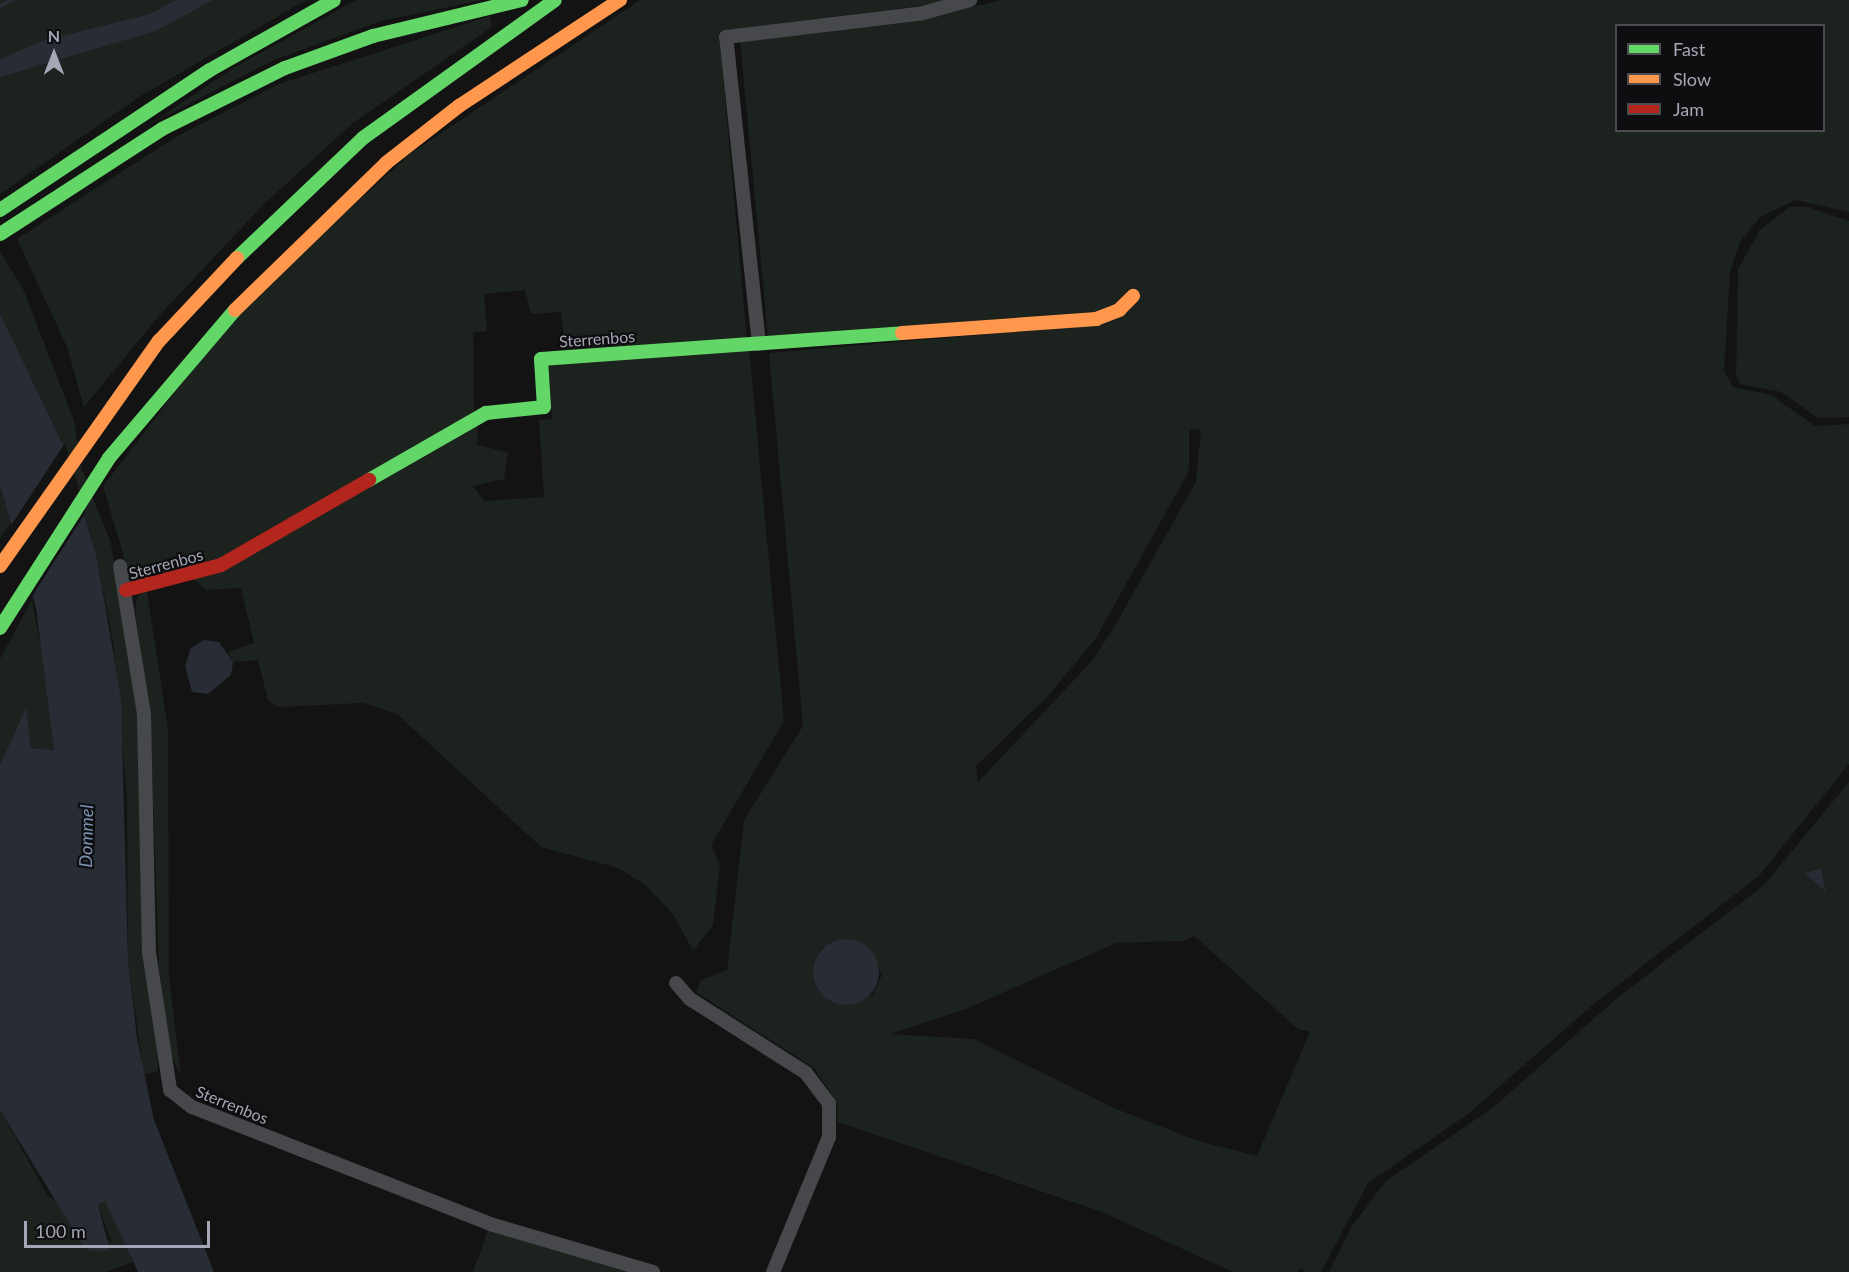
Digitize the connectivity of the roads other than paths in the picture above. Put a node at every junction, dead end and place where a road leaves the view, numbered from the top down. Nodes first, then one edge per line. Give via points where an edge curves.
1 (334, 0) edge
2 (522, 0) edge
3 (555, 0) edge
4 (620, 0) edge
5 (970, 0) edge
6 (0, 210) edge
7 (0, 234) edge
8 (1133, 296) dead end
9 (759, 344) junction
10 (0, 566) edge
11 (120, 566) dead end
12 (126, 591) junction
13 (3, 621) edge
14 (676, 983) dead end
15 (653, 1272) edge
16 (773, 1272) edge

1 - 6 main road via 210,70
2 - 7 main road via 373,36 285,68 182,117
3 - 10 main road via 435,82 303,190 159,341 98,422
4 - 13 main road via 459,106 329,213 232,310 109,458
5 - 9 street via 923,13 726,37
8 - 9 main road, Sterrenbos via 1119,310 1096,319
9 - 12 main road, Sterrenbos via 541,359 544,407 486,413 221,565
11 - 12 street
12 - 15 street, Sterrenbos via 147,752 149,952 170,1090 192,1107 490,1224
14 - 16 street via 690,999 806,1073 829,1103 829,1137

